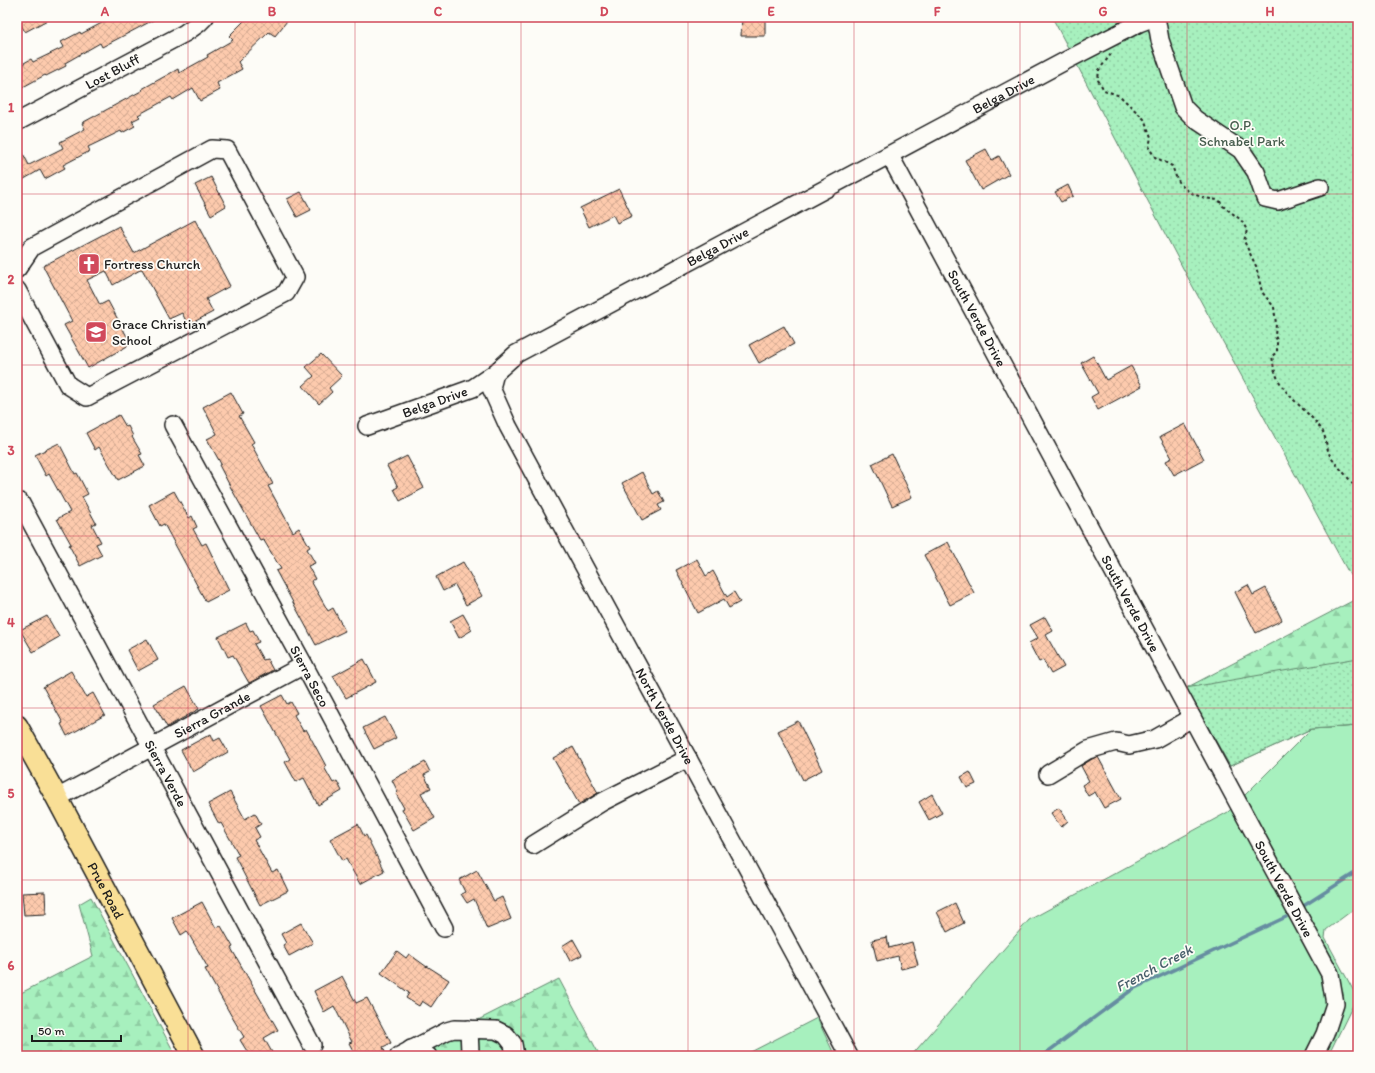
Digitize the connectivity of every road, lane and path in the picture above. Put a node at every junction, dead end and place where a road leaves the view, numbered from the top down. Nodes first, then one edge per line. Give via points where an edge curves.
1 (205, 17) edge
2 (1156, 17) edge
3 (1117, 34) junction
4 (17, 122) edge
5 (890, 156) junction
6 (1320, 187) dead end
7 (17, 269) edge
8 (17, 290) edge
9 (495, 373) junction
10 (173, 425) dead end
11 (367, 426) dead end
12 (1358, 496) edge
13 (20, 502) dead end
14 (304, 665) junction
15 (1192, 718) junction
16 (17, 726) edge
17 (153, 748) junction
18 (688, 758) junction
19 (1048, 774) dead end
20 (57, 798) junction
21 (533, 845) dead end
22 (444, 928) dead end
23 (469, 1029) junction
24 (312, 1045) dead end
25 (405, 1053) edge
26 (194, 1056) edge
27 (428, 1056) edge
28 (467, 1056) edge
29 (516, 1056) edge
30 (849, 1056) edge
31 (1314, 1056) edge

1 - 4 street, Lost Bluff via 185,33
2 - 3 street, Belga Drive
2 - 6 street via 1160,40 1183,107 1195,119 1241,150 1256,172 1265,198 1278,201
3 - 5 street, Belga Drive
3 - 12 path via 1118,43 1099,70 1098,80 1104,90 1120,96 1144,119 1151,137 1149,148 1155,157 1172,166 1178,182 1189,192 1219,200 1241,220 1247,230 1244,241 1256,266 1262,292 1274,307 1277,352 1272,356 1275,372 1287,393 1323,432 1330,457 1348,478
5 - 9 street, Belga Drive via 516,354
5 - 15 street, South Verde Drive
7 - 8 street via 32,247 212,149 227,150 294,277 286,293 87,397 68,385
9 - 11 street, Belga Drive via 473,388
9 - 18 street, North Verde Drive via 491,388 508,426
10 - 14 street, Sierra Seco
13 - 17 street, Sierra Verde
14 - 17 street, Sierra Grande
14 - 22 street, Sierra Seco
15 - 19 street via 1155,739 1129,745 1116,742 1088,750
15 - 31 street, South Verde Drive via 1330,974 1335,1004
16 - 20 main road, Prue Road
17 - 20 street, Sierra Grande
17 - 24 street, Sierra Verde
18 - 21 street via 602,802
18 - 30 street, North Verde Drive
20 - 26 main road, Prue Road
23 - 25 street via 446,1031
23 - 28 street via 470,1052
23 - 29 street via 496,1030 506,1035 513,1044
25 - 27 street

